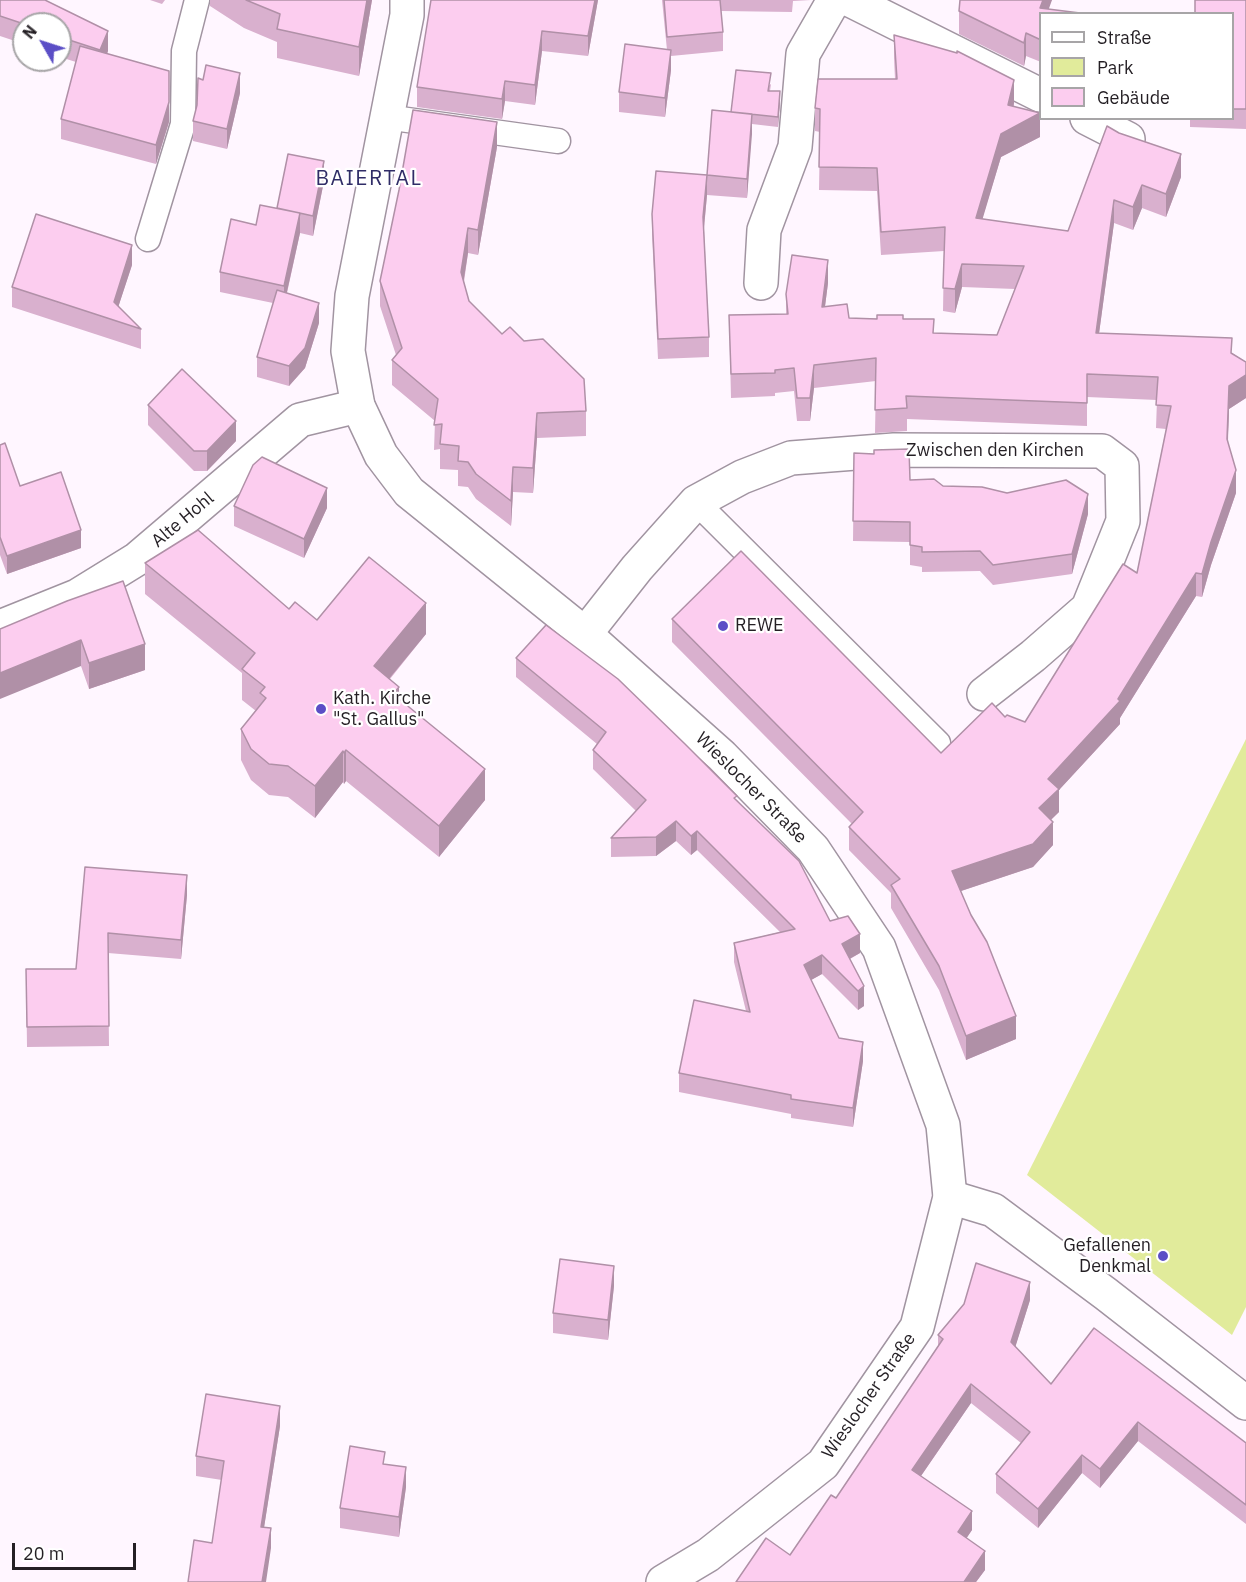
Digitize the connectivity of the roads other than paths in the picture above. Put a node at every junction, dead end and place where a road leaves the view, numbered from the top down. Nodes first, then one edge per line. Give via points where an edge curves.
1 (198, 0) edge
2 (407, 0) edge
3 (834, 0) edge
4 (850, 0) edge
5 (1039, 94) edge
6 (386, 117) junction
7 (1091, 120) edge
8 (1128, 139) edge
9 (558, 141) dead end
10 (148, 239) dead end
11 (761, 283) dead end
12 (358, 406) junction
13 (696, 502) junction
14 (0, 627) edge
15 (585, 634) junction
16 (984, 694) dead end
17 (938, 743) dead end
18 (950, 1197) junction
19 (1246, 1403) edge
20 (663, 1582) edge

1 - 10 lane via 184,51 183,124
2 - 6 street, Wieslocher Straße
3 - 11 street via 803,54 795,147 764,230
4 - 5 street
6 - 9 lane
6 - 12 street, Wieslocher Straße via 352,296 348,351
7 - 8 street
12 - 14 street, Alte Hohl via 300,420 137,559 77,596
12 - 15 street, Wieslocher Straße via 381,455 409,492
13 - 15 street, Zwischen den Kirchen
13 - 16 street, Zwischen den Kirchen via 742,477 791,458 894,450 1102,451 1122,466 1123,521 1088,608
13 - 17 lane
15 - 18 street, Wieslocher Straße via 722,756 813,849 879,948 943,1125
18 - 19 street via 993,1210
18 - 20 street, Wieslocher Straße via 916,1327 823,1464 708,1555

